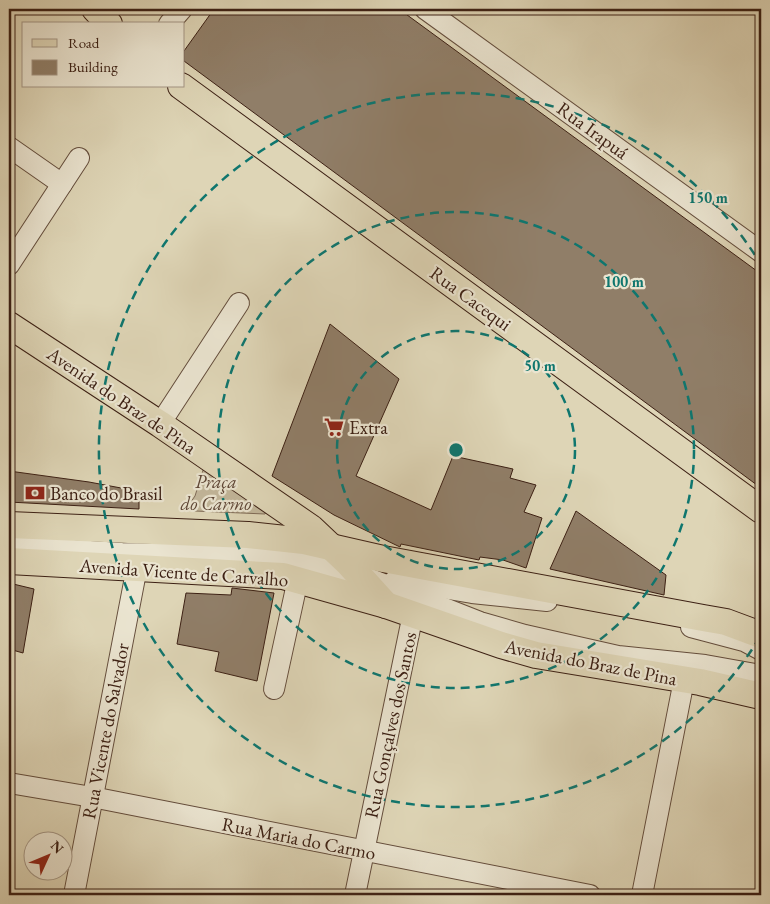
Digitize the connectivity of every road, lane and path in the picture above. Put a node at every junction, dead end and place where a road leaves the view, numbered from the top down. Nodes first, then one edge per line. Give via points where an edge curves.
1 (95, 9) edge
2 (182, 9) edge
3 (425, 9) edge
4 (107, 22) edge
5 (171, 22) edge
6 (185, 88) edge
7 (9, 147) edge
8 (78, 158) dead end
9 (62, 184) junction
10 (761, 252) edge
11 (9, 265) edge
12 (238, 303) dead end
13 (9, 325) edge
14 (160, 424) junction
15 (761, 510) edge
16 (9, 525) edge
17 (9, 546) edge
18 (332, 547) junction
19 (9, 561) edge
20 (137, 567) junction
21 (358, 574) junction
22 (298, 579) junction
23 (386, 605) junction
24 (413, 614) junction
25 (761, 635) edge
26 (761, 650) edge
27 (761, 675) edge
28 (684, 680) junction
29 (274, 689) dead end
30 (761, 696) edge
31 (9, 783) edge
32 (92, 797) junction
33 (364, 851) junction
34 (74, 895) edge
35 (355, 895) edge
36 (590, 895) edge
37 (642, 895) edge

1 - 4 main road
2 - 5 street
3 - 10 street, Rua Irapuá
6 - 15 main road, Rua Cacequi
7 - 9 street
8 - 9 street
9 - 11 street
12 - 14 street
13 - 14 main road, Avenida do Braz de Pina
14 - 18 main road, Avenida do Braz de Pina via 304,523
16 - 18 main road, Avenida Vicente de Carvalho via 248,535
17 - 21 street via 276,557
18 - 21 main road, Avenida do Braz de Pina
18 - 25 main road, Avenida do Braz de Pina via 448,572 726,622
19 - 20 main road, Avenida Vicente de Carvalho
20 - 22 main road, Avenida Vicente de Carvalho via 265,574
20 - 32 street, Rua Vicente do Salvador
21 - 23 main road, Avenida do Braz de Pina
21 - 26 street via 623,613 708,631 744,641
21 - 27 street via 480,622 524,635 618,656 705,665
22 - 23 main road, Avenida Vicente de Carvalho
22 - 29 street
23 - 24 main road, Avenida do Braz de Pina
24 - 28 main road, Avenida do Braz de Pina via 536,655
24 - 33 street, Rua Gonçalves dos Santos
28 - 30 main road, Avenida do Braz de Pina
28 - 37 street
31 - 32 street, Rua Maria do Carmo
32 - 33 street, Rua Maria do Carmo
32 - 34 street, Rua Vicente do Salvador
33 - 35 street, Rua Gonçalves dos Santos
33 - 36 street, Rua Maria do Carmo

